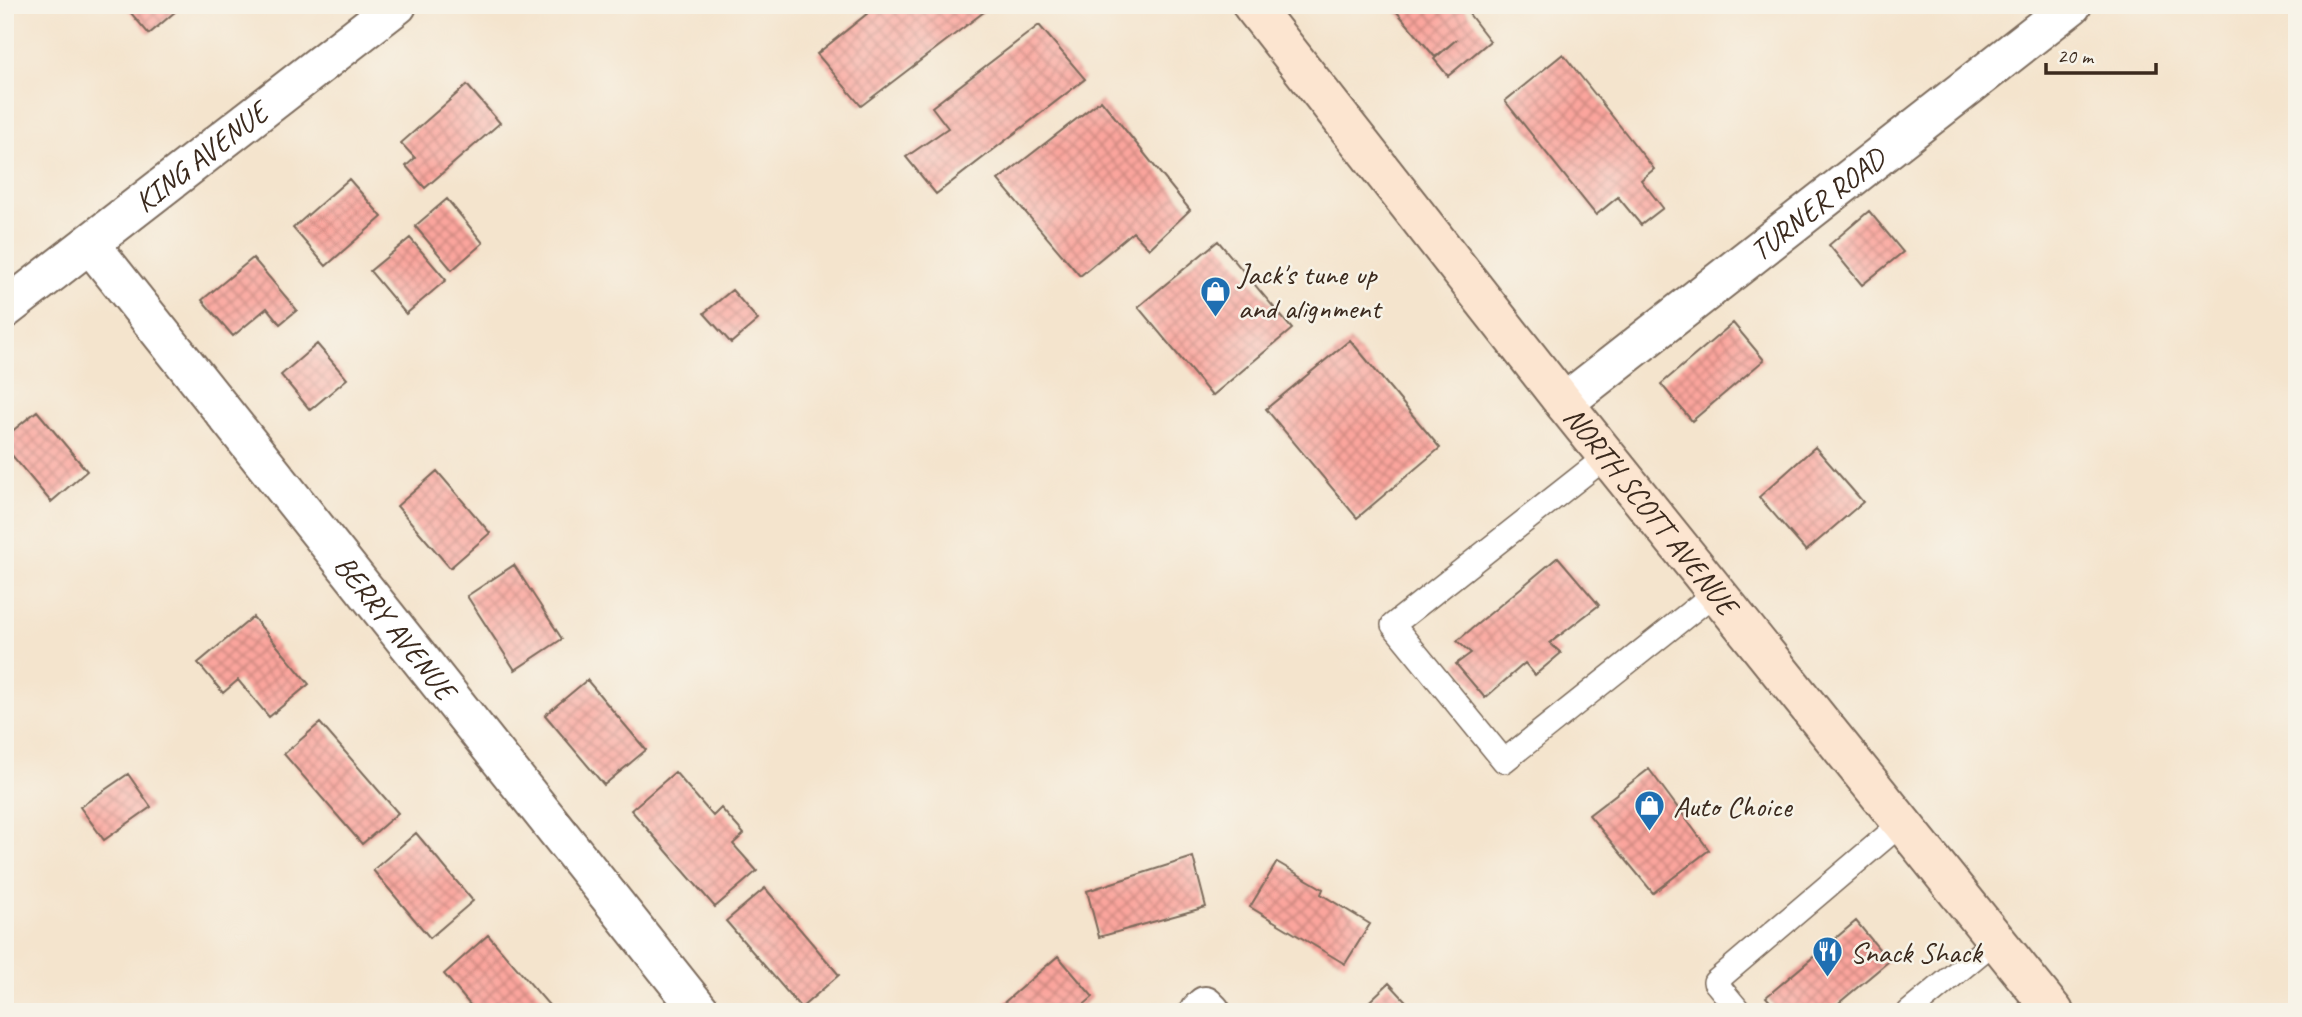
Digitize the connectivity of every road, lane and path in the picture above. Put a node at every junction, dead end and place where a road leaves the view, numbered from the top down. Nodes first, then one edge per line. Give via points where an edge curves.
1 (397, 5) edge
2 (1252, 5) edge
3 (2072, 5) edge
4 (90, 244) junction
5 (5, 309) edge
6 (1564, 403) junction
7 (1607, 456) junction
8 (1716, 592) junction
9 (1902, 822) junction
10 (1996, 940) junction
11 (1920, 1008) edge
12 (701, 1012) edge
13 (1199, 1012) edge
14 (1211, 1012) edge
15 (1740, 1012) edge
16 (2053, 1012) edge

1 - 4 street, KING AVENUE
2 - 6 main road, NORTH SCOTT AVENUE
3 - 6 street, TURNER ROAD
4 - 5 street, KING AVENUE
4 - 12 street, BERRY AVENUE
6 - 7 main road, NORTH SCOTT AVENUE
7 - 8 main road, NORTH SCOTT AVENUE
7 - 8 lane via 1393,625 1504,761
8 - 9 main road, NORTH SCOTT AVENUE
9 - 10 main road, NORTH SCOTT AVENUE
9 - 15 lane via 1714,982
10 - 11 lane
10 - 16 main road, NORTH SCOTT AVENUE
13 - 14 street via 1205,1006

